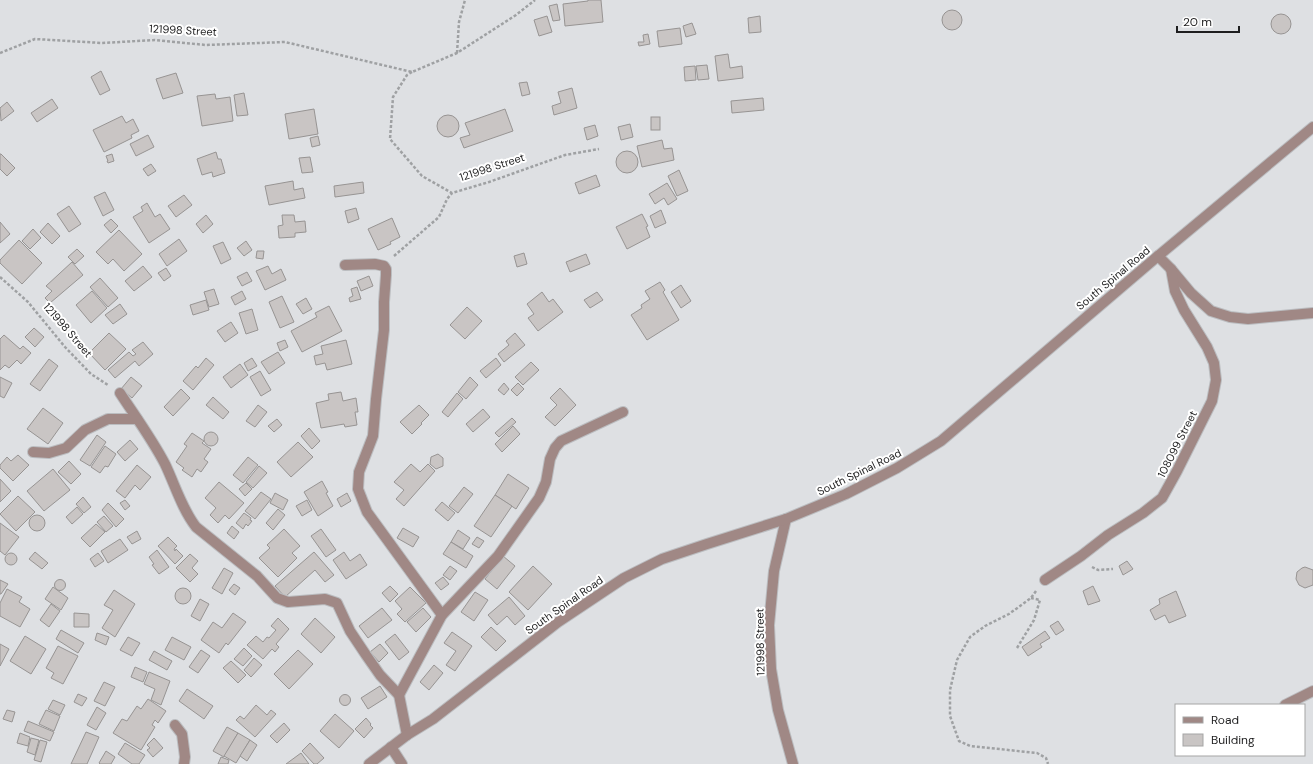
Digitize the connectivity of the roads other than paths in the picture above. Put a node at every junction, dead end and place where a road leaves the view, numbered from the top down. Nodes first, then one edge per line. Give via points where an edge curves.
1 (1313, 127) edge
2 (1158, 256) junction
3 (345, 265) dead end
4 (1171, 268) junction
5 (1313, 313) edge
6 (120, 393) road end
7 (623, 412) dead end
8 (137, 419) junction
9 (33, 452) dead end
10 (786, 519) junction
11 (1045, 580) road end
12 (442, 615) junction
13 (1313, 691) edge
14 (399, 695) junction
15 (1287, 704) edge
16 (175, 725) dead end
17 (406, 735) junction
18 (391, 747) junction
19 (184, 764) edge
20 (369, 764) edge
21 (402, 764) edge
22 (792, 764) edge

1 - 2 street, South Spinal Road
2 - 4 street
2 - 10 street, South Spinal Road via 941,441 897,468 846,494
3 - 12 street via 376,264 386,269 384,330 373,436 359,472 358,489 367,512
4 - 5 street via 1191,293 1211,310 1230,317 1248,319
4 - 11 street, 108099 Street via 1175,291 1214,363 1216,380 1212,401 1162,498
6 - 8 street
7 - 12 street via 561,441 554,448 546,482 539,498 498,556
8 - 9 street via 108,419 85,430 66,448 49,453
8 - 14 street via 164,463 189,518 196,527 257,576 277,598 288,602 325,599 337,603 350,631 366,655
10 - 17 street, South Spinal Road via 662,559 624,578 558,622 433,719
10 - 22 street, 121998 Street via 774,571 769,625 771,669 778,710
12 - 14 street
13 - 15 street
14 - 17 street
16 - 19 street via 182,734
17 - 18 street, South Spinal Road
18 - 20 street, South Spinal Road
18 - 21 street

